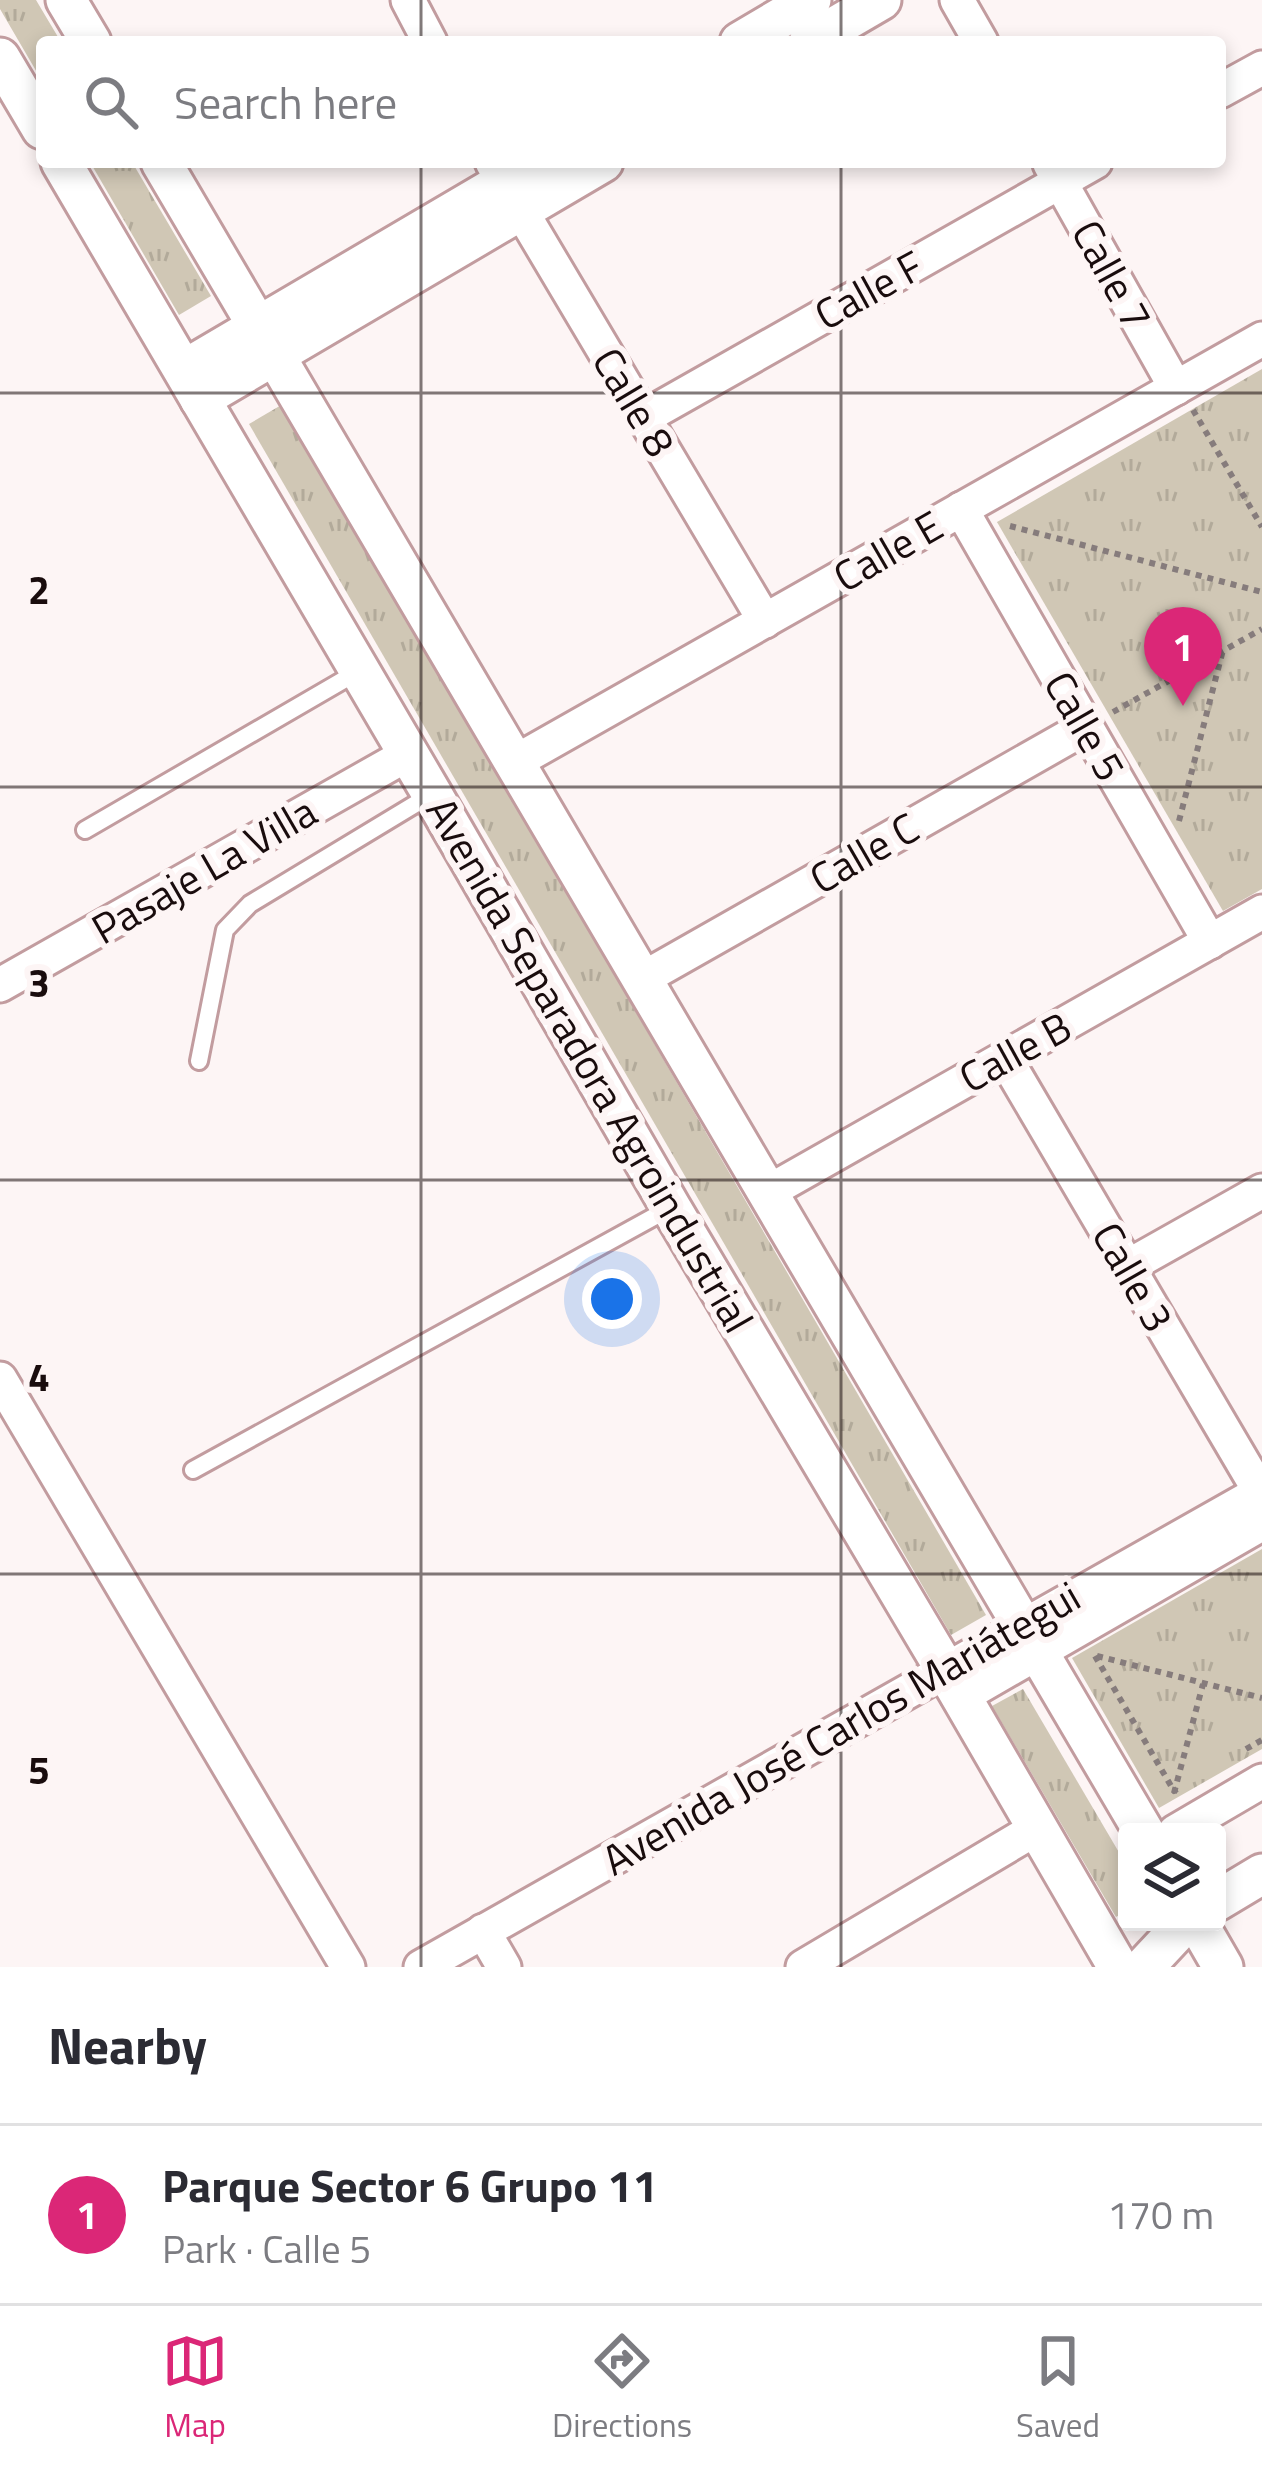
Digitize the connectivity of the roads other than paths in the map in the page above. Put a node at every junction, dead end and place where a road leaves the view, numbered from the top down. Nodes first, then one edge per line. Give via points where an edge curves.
1 (66, 0) edge
2 (409, 0) edge
3 (811, 0) edge
4 (881, 0) edge
5 (957, 0) edge
6 (87, 36) edge
7 (427, 36) edge
8 (750, 36) edge
9 (819, 36) edge
10 (978, 36) edge
11 (0, 58) edge
12 (1262, 68) edge
13 (1226, 89) edge
14 (36, 119) edge
15 (65, 168) edge
16 (165, 168) edge
17 (577, 168) edge
18 (1054, 172) edge
19 (505, 185) edge
20 (1262, 339) edge
21 (267, 341) junction
22 (192, 385) junction
23 (1178, 387) junction
24 (643, 418) junction
25 (961, 509) junction
26 (764, 621) junction
27 (360, 671) junction
28 (1086, 728) junction
29 (409, 754) junction
30 (514, 763) junction
31 (432, 794) junction
32 (85, 830) dead end
33 (1262, 912) edge
34 (1210, 942) junction
35 (642, 979) junction
36 (0, 986) edge
37 (1005, 1058) junction
38 (199, 1061) dead end
39 (1262, 1191) edge
40 (768, 1192) junction
41 (670, 1208) junction
42 (1127, 1268) junction
43 (0, 1379) edge
44 (193, 1470) dead end
45 (1262, 1500) edge
46 (1030, 1638) junction
47 (953, 1681) junction
48 (1262, 1780) edge
49 (1139, 1823) edge
50 (1190, 1823) edge
51 (1039, 1827) junction
52 (1262, 1874) edge
53 (1226, 1896) edge
54 (483, 1931) junction
55 (1178, 1931) edge
56 (1202, 1931) edge
57 (349, 1967) edge
58 (421, 1967) edge
59 (504, 1967) edge
60 (803, 1967) edge
61 (1118, 1967) edge
62 (1144, 1967) edge
63 (1223, 1967) edge

1 - 6 street
2 - 7 street
3 - 8 street
4 - 9 street
5 - 10 street
11 - 14 street
12 - 13 street
15 - 22 street, Avenida Separadora Agroindustrial
16 - 21 street, Avenida Separadora Agroindustrial
17 - 19 street
18 - 23 street, Calle 7
18 - 24 street, Calle F
19 - 21 street
19 - 24 street, Calle 8
20 - 23 street, Calle E
21 - 22 street
21 - 30 street, Avenida Separadora Agroindustrial
22 - 27 street, Avenida Separadora Agroindustrial
23 - 25 street, Calle E
24 - 26 street, Calle 8
25 - 26 street, Calle E
25 - 28 street, Calle 5
26 - 30 street, Calle E
27 - 29 street, Avenida Separadora Agroindustrial
27 - 32 lane
28 - 34 street, Calle 5
28 - 35 street, Calle C
29 - 31 street, Avenida Separadora Agroindustrial
29 - 36 street, Pasaje La Villa
30 - 35 street, Avenida Separadora Agroindustrial
31 - 38 lane via 250,904 225,930
31 - 41 street, Avenida Separadora Agroindustrial
33 - 34 street, Calle B
34 - 37 street, Calle B
35 - 40 street, Avenida Separadora Agroindustrial
37 - 40 street, Calle B
37 - 42 street, Calle 3
39 - 42 street
40 - 46 street, Avenida Separadora Agroindustrial
41 - 44 lane
41 - 47 street, Avenida Separadora Agroindustrial
42 - 45 street, Calle 3
43 - 57 street
45 - 46 street, Avenida José Carlos Mariátegui
45 - 46 street, Avenida José Carlos Mariátegui via 1095,1642
46 - 47 street, Avenida José Carlos Mariátegui
46 - 49 street, Avenida Separadora Agroindustrial
47 - 51 street, Avenida Separadora Agroindustrial
47 - 54 street, Avenida José Carlos Mariátegui
48 - 50 street
51 - 60 street
51 - 61 street, Avenida Separadora Agroindustrial
52 - 53 street
54 - 58 street, Avenida José Carlos Mariátegui
54 - 59 street
55 - 62 street
56 - 63 street

